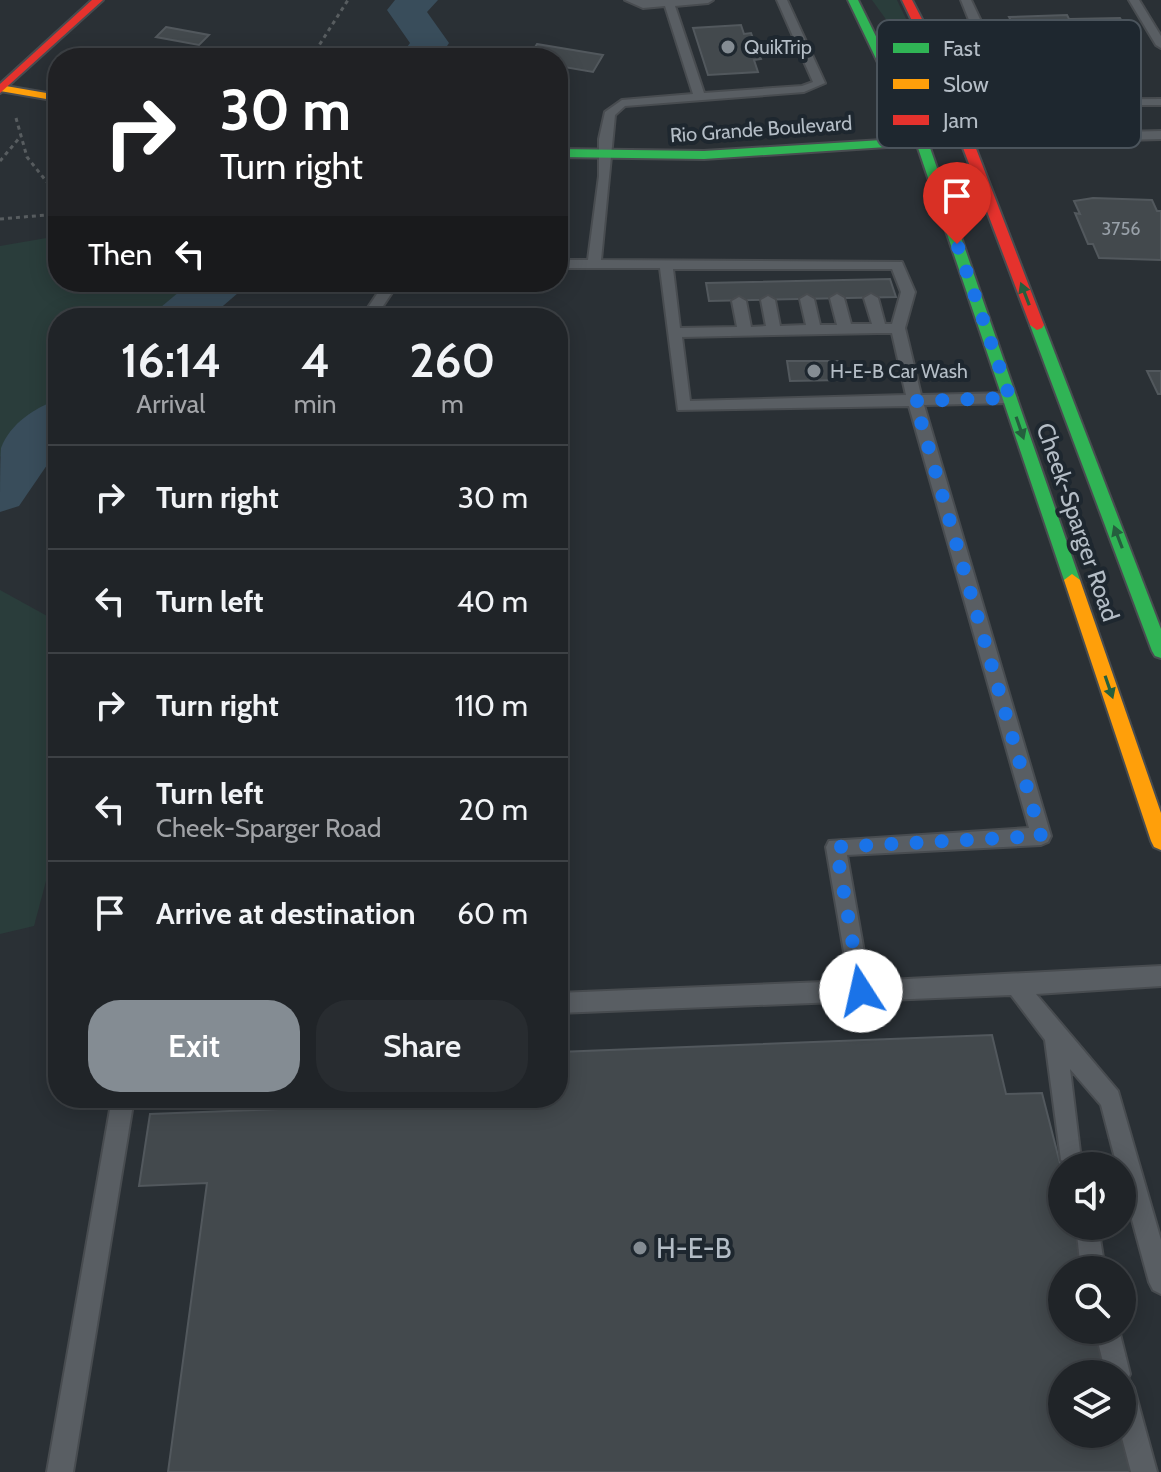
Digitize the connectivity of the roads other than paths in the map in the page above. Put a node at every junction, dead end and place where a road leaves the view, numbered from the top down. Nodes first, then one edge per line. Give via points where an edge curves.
1 (98, 0) edge
2 (630, 0) edge
3 (705, 0) edge
4 (782, 0) edge
5 (853, 0) edge
6 (907, 0) edge
7 (966, 0) edge
8 (1134, 0) edge
9 (669, 1) edge
10 (917, 20) edge
11 (974, 20) edge
12 (1146, 20) junction
13 (1161, 20) edge
14 (1161, 45) edge
15 (53, 48) edge
16 (877, 49) edge
17 (48, 53) edge
18 (0, 61) edge
19 (35, 67) junction
20 (6, 89) edge
21 (48, 96) edge
22 (700, 97) junction
23 (1141, 102) edge
24 (1161, 102) edge
25 (1161, 135) edge
26 (1141, 136) edge
27 (877, 144) edge
28 (924, 148) edge
29 (969, 148) edge
30 (568, 154) edge
31 (605, 158) junction
32 (594, 263) junction
33 (568, 264) edge
34 (799, 264) junction
35 (829, 264) junction
36 (863, 264) junction
37 (733, 265) junction
38 (760, 265) junction
39 (666, 266) junction
40 (866, 279) dead end
41 (832, 280) dead end
42 (764, 281) dead end
43 (803, 281) dead end
44 (736, 282) dead end
45 (837, 298) dead end
46 (871, 298) dead end
47 (807, 299) dead end
48 (768, 300) dead end
49 (739, 301) dead end
50 (898, 328) junction
51 (880, 329) junction
52 (814, 330) junction
53 (845, 330) junction
54 (745, 332) junction
55 (774, 332) junction
56 (674, 333) junction
57 (1010, 398) junction
58 (915, 401) junction
59 (1161, 651) edge
60 (1161, 841) edge
61 (1161, 976) edge
62 (1016, 985) junction
63 (861, 991) junction
64 (568, 1003) edge
65 (1055, 1036) junction
66 (121, 1108) edge
67 (1069, 1152) dead end
68 (1161, 1282) edge
69 (1136, 1441) edge
70 (60, 1472) edge
71 (1144, 1472) edge

1 - 15 main road
2 - 9 lane via 643,5
3 - 9 lane
4 - 22 lane via 819,83 804,89
5 - 16 main road, Cheek-Sparger Road
6 - 10 main road, Cheek-Sparger Road
7 - 11 lane
8 - 12 lane
9 - 22 lane
12 - 13 lane
12 - 14 lane
17 - 19 main road
18 - 19 main road
19 - 20 main road
20 - 21 main road
22 - 31 lane via 622,103 609,114
23 - 24 lane
25 - 26 lane
27 - 31 main road, Rio Grande Boulevard
28 - 57 main road, Cheek-Sparger Road
59 -> 29 main road, Cheek-Sparger Road via 1138,610
30 - 31 main road, Rio Grande Boulevard
31 - 32 lane
32 - 33 lane
32 - 39 lane
34 - 35 lane
34 - 38 lane
34 - 43 lane
35 - 36 lane
35 - 41 lane
36 - 40 lane
36 - 50 lane via 897,265 908,292
37 - 38 lane
37 - 39 lane
37 - 44 lane
38 - 42 lane
39 - 56 lane
45 - 53 lane
46 - 51 lane
47 - 52 lane
48 - 55 lane
49 - 54 lane
50 - 51 lane
50 - 58 lane
51 - 53 lane
52 - 53 lane
52 - 55 lane
54 - 55 lane
54 - 56 lane
56 - 58 lane via 683,406
57 - 58 lane
57 -> 60 main road, Cheek-Sparger Road via 1092,613
58 - 63 lane via 1041,836 836,847
61 - 62 lane
62 - 63 lane
62 - 65 lane
63 - 64 lane
65 - 67 lane
65 - 68 lane via 1110,1099
66 - 70 lane
69 - 71 lane

